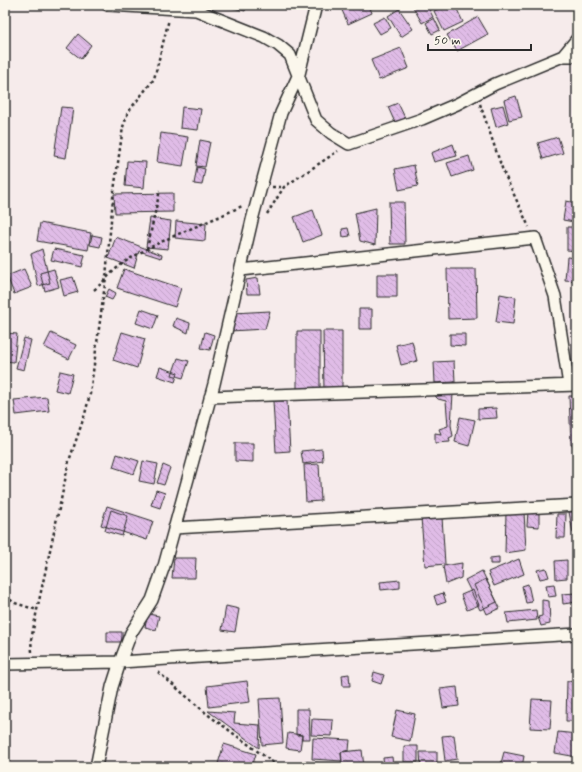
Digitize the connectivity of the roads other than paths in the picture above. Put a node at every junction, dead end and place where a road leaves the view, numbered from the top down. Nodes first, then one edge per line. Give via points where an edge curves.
1 (108, 5) edge
2 (316, 5) edge
3 (577, 39) edge
4 (564, 56) junction
5 (577, 56) edge
6 (299, 74) junction
7 (241, 270) junction
8 (573, 385) edge
9 (210, 397) junction
10 (577, 505) edge
11 (174, 528) junction
12 (577, 634) edge
13 (120, 662) junction
14 (5, 664) edge
15 (96, 767) edge

1 - 6 street via 196,10 278,45 290,55
2 - 6 street
3 - 4 street
4 - 5 street
4 - 6 street via 495,84 422,119 349,144 316,120 306,99
6 - 7 street via 281,113
7 - 8 street via 535,238 555,296
7 - 9 street
8 - 9 street
9 - 11 street
10 - 11 street
11 - 13 street via 152,600 131,633
12 - 13 street
13 - 14 street
13 - 15 street via 112,687

